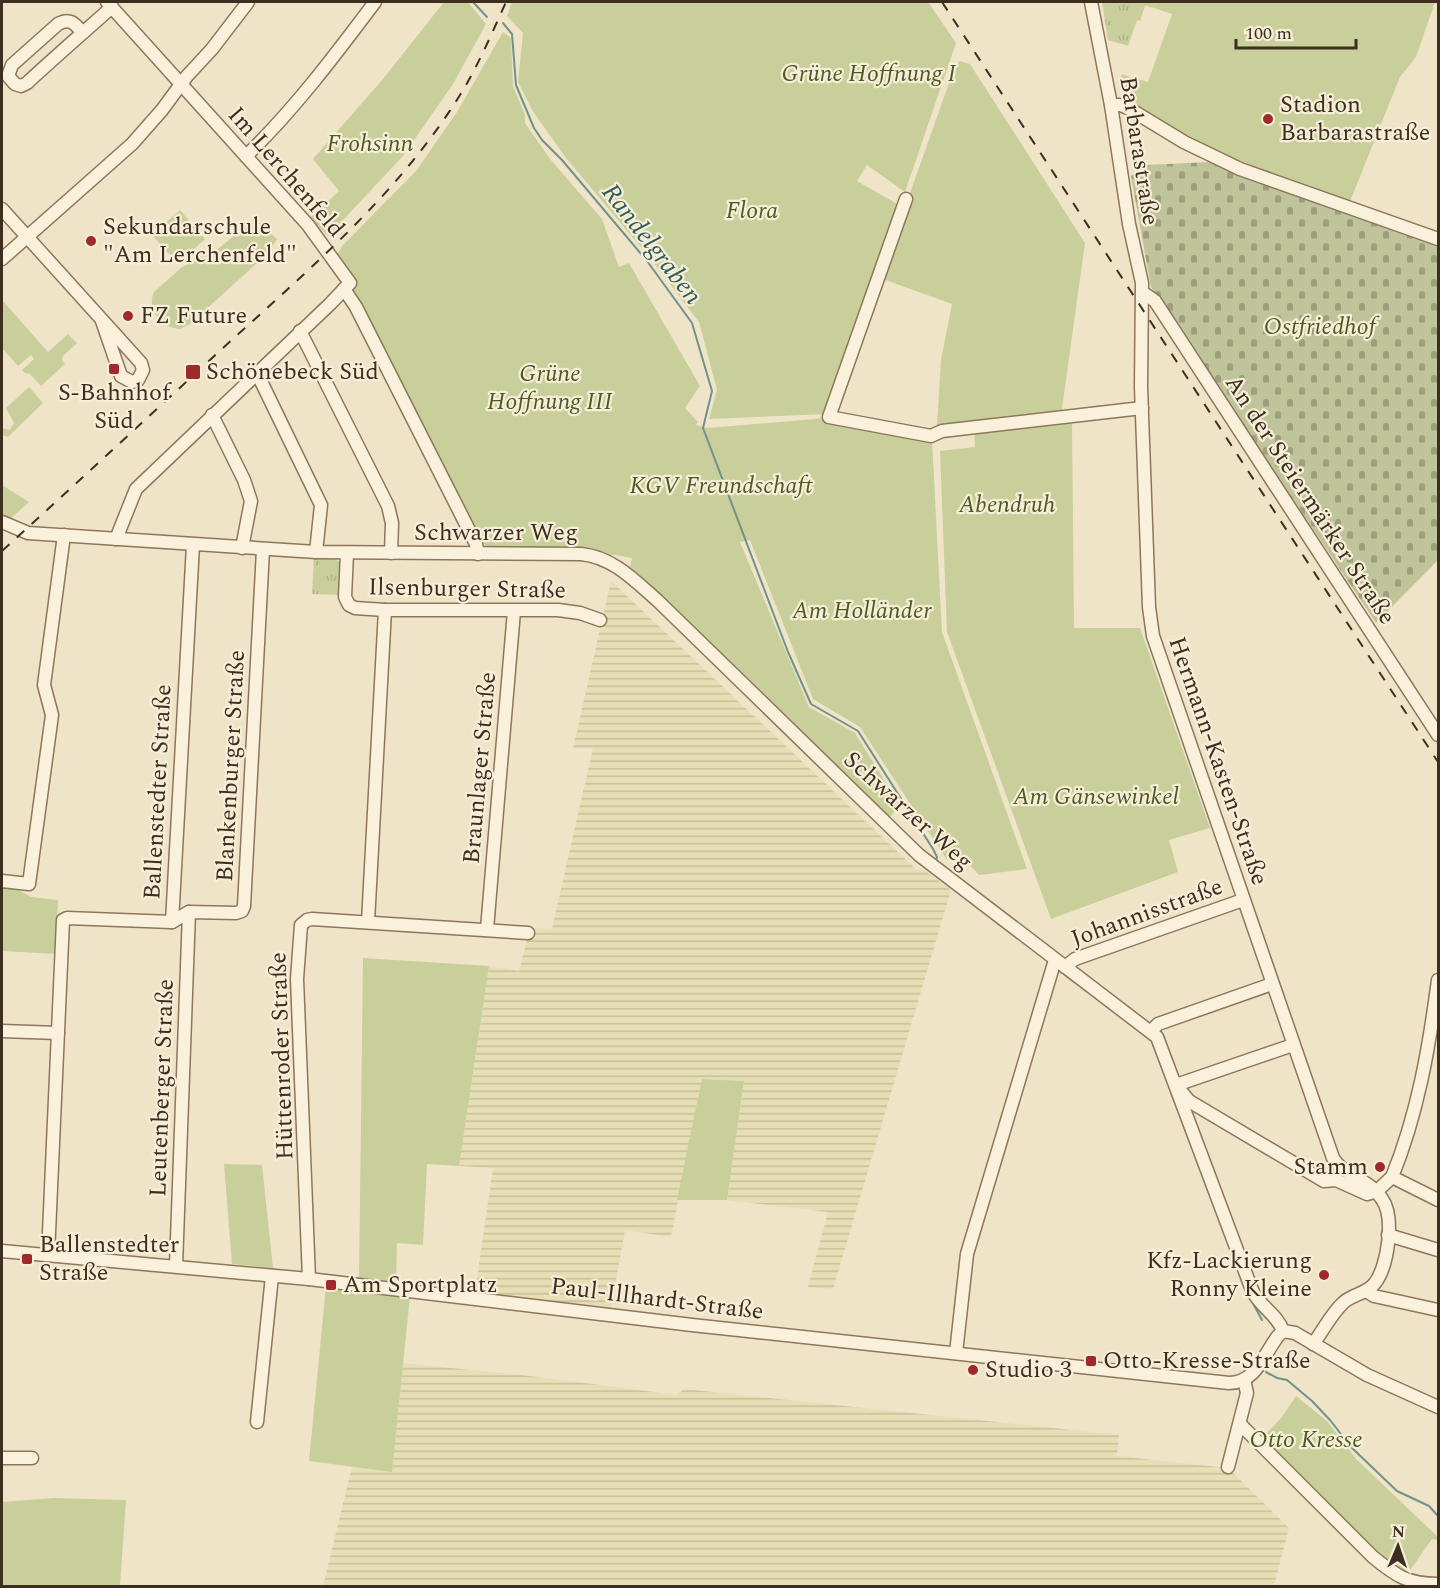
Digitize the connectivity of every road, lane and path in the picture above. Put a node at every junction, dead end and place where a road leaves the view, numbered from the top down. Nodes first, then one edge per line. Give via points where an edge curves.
1 (248, 2) edge
2 (375, 2) edge
3 (1092, 2) edge
4 (114, 5) edge
5 (83, 33) junction
6 (181, 84) junction
7 (1111, 105) junction
8 (246, 156) junction
9 (906, 199) dead end
10 (2, 209) edge
11 (27, 237) junction
12 (1438, 239) edge
13 (2, 259) edge
14 (344, 289) junction
15 (1142, 292) junction
16 (1142, 307) joint
17 (102, 321) junction
18 (300, 331) junction
19 (257, 373) junction
20 (1142, 408) junction
21 (212, 415) junction
22 (2, 522) edge
23 (64, 535) junction
24 (116, 539) junction
25 (193, 545) junction
26 (242, 548) junction
27 (263, 550) junction
28 (316, 552) junction
29 (347, 553) junction
30 (391, 553) junction
31 (478, 554) junction
32 (385, 610) junction
33 (513, 611) junction
34 (600, 620) dead end
35 (1438, 735) edge
36 (2, 881) edge
37 (1243, 900) junction
38 (189, 912) junction
39 (172, 922) junction
40 (368, 922) junction
41 (487, 930) junction
42 (528, 933) dead end
43 (1060, 963) junction
44 (1438, 980) edge
45 (1272, 984) junction
46 (2, 1030) edge
47 (1151, 1031) junction
48 (58, 1033) junction
49 (1293, 1045) junction
50 (1176, 1085) junction
51 (1339, 1174) junction
52 (1392, 1178) junction
53 (1377, 1191) junction
54 (1438, 1200) edge
55 (1388, 1235) junction
56 (1438, 1250) edge
57 (2, 1251) edge
58 (48, 1255) junction
59 (176, 1266) junction
60 (272, 1275) junction
61 (309, 1280) junction
62 (1366, 1291) junction
63 (1438, 1310) edge
64 (1283, 1331) junction
65 (1313, 1344) junction
66 (956, 1353) junction
67 (1244, 1380) junction
68 (1438, 1407) edge
69 (257, 1422) dead end
70 (1240, 1424) junction
71 (2, 1458) edge
72 (32, 1458) dead end
73 (1228, 1467) dead end
74 (1438, 1584) edge

1 - 6 street
2 - 8 street via 344,44
3 - 7 street, Barbarastraße
4 - 5 street
4 - 6 street, Im Lerchenfeld
5 - 5 street via 27,83 21,86 11,81 8,75 12,65 58,24 72,21
6 - 8 street, Im Lerchenfeld
6 - 11 street via 132,144
7 - 12 street via 1128,108 1240,169
7 - 15 street, Barbarastraße
8 - 14 street, Im Lerchenfeld via 321,243 350,283
9 - 20 street via 829,417 931,436 942,431
10 - 11 street
11 - 13 street
11 - 17 street
14 - 18 street
14 - 31 street via 471,533
15 - 16 street, Barbarastraße
15 - 35 street, An der Steiermärker Straße via 1155,301
16 - 20 street, Hermann-Kasten-Straße
17 - 17 street via 121,376 128,381 138,380 143,370 141,363
18 - 19 street
18 - 30 street via 388,506
19 - 21 street
19 - 28 street via 320,500
20 - 37 street, Hermann-Kasten-Straße via 1151,627
21 - 24 street via 136,489
21 - 26 street via 251,501
22 - 23 street, Schwarzer Weg via 22,532
23 - 24 street, Schwarzer Weg
23 - 36 street via 44,685 52,715 29,884
24 - 25 street, Schwarzer Weg
25 - 26 street, Schwarzer Weg
25 - 39 street, Ballenstedter Straße
26 - 27 street, Schwarzer Weg
27 - 28 street, Schwarzer Weg
27 - 38 street, Blankenburger Straße via 244,906 236,913
28 - 29 street, Schwarzer Weg
29 - 30 street, Schwarzer Weg
29 - 32 street, Ilsenburger Straße via 348,604
30 - 31 street, Schwarzer Weg
31 - 43 street, Schwarzer Weg via 581,554 616,566 658,601 927,861
32 - 33 street, Ilsenburger Straße
32 - 40 street
33 - 34 street, Ilsenburger Straße via 558,610
33 - 41 street, Braunlager Straße
37 - 43 street, Johannisstraße
37 - 45 street, Hermann-Kasten-Straße
38 - 39 street
38 - 59 street, Leutenberger Straße
39 - 48 street, Ballenstedter Straße via 64,919
40 - 41 street
40 - 61 street, Hüttenroder Straße via 312,919 303,922 300,929 297,979
41 - 42 street
43 - 47 street
43 - 66 street via 967,1254
44 - 52 street via 1421,1083
45 - 47 street via 1158,1024
45 - 49 street, Hermann-Kasten-Straße
46 - 48 street
47 - 50 street via 1161,1044
48 - 58 street, Ballenstedter Straße
49 - 50 street
49 - 51 street, Hermann-Kasten-Straße
50 - 51 street via 1189,1101 1314,1176 1324,1181
50 - 64 street via 1252,1290
51 - 53 street via 1369,1184
52 - 53 street
52 - 54 street
53 - 55 street via 1389,1213
55 - 56 street
55 - 62 street via 1380,1273
57 - 58 street, Paul-Illhardt-Straße
58 - 59 street, Paul-Illhardt-Straße
59 - 60 street, Paul-Illhardt-Straße
60 - 61 street, Paul-Illhardt-Straße
60 - 69 street
61 - 66 street, Paul-Illhardt-Straße
62 - 63 street
62 - 65 street via 1344,1302
64 - 65 street
64 - 67 street
65 - 68 street via 1380,1382
66 - 67 street, Paul-Illhardt-Straße via 1229,1383
67 - 70 street via 1247,1393
70 - 73 street
70 - 74 street via 1390,1571 1417,1584
71 - 72 street

